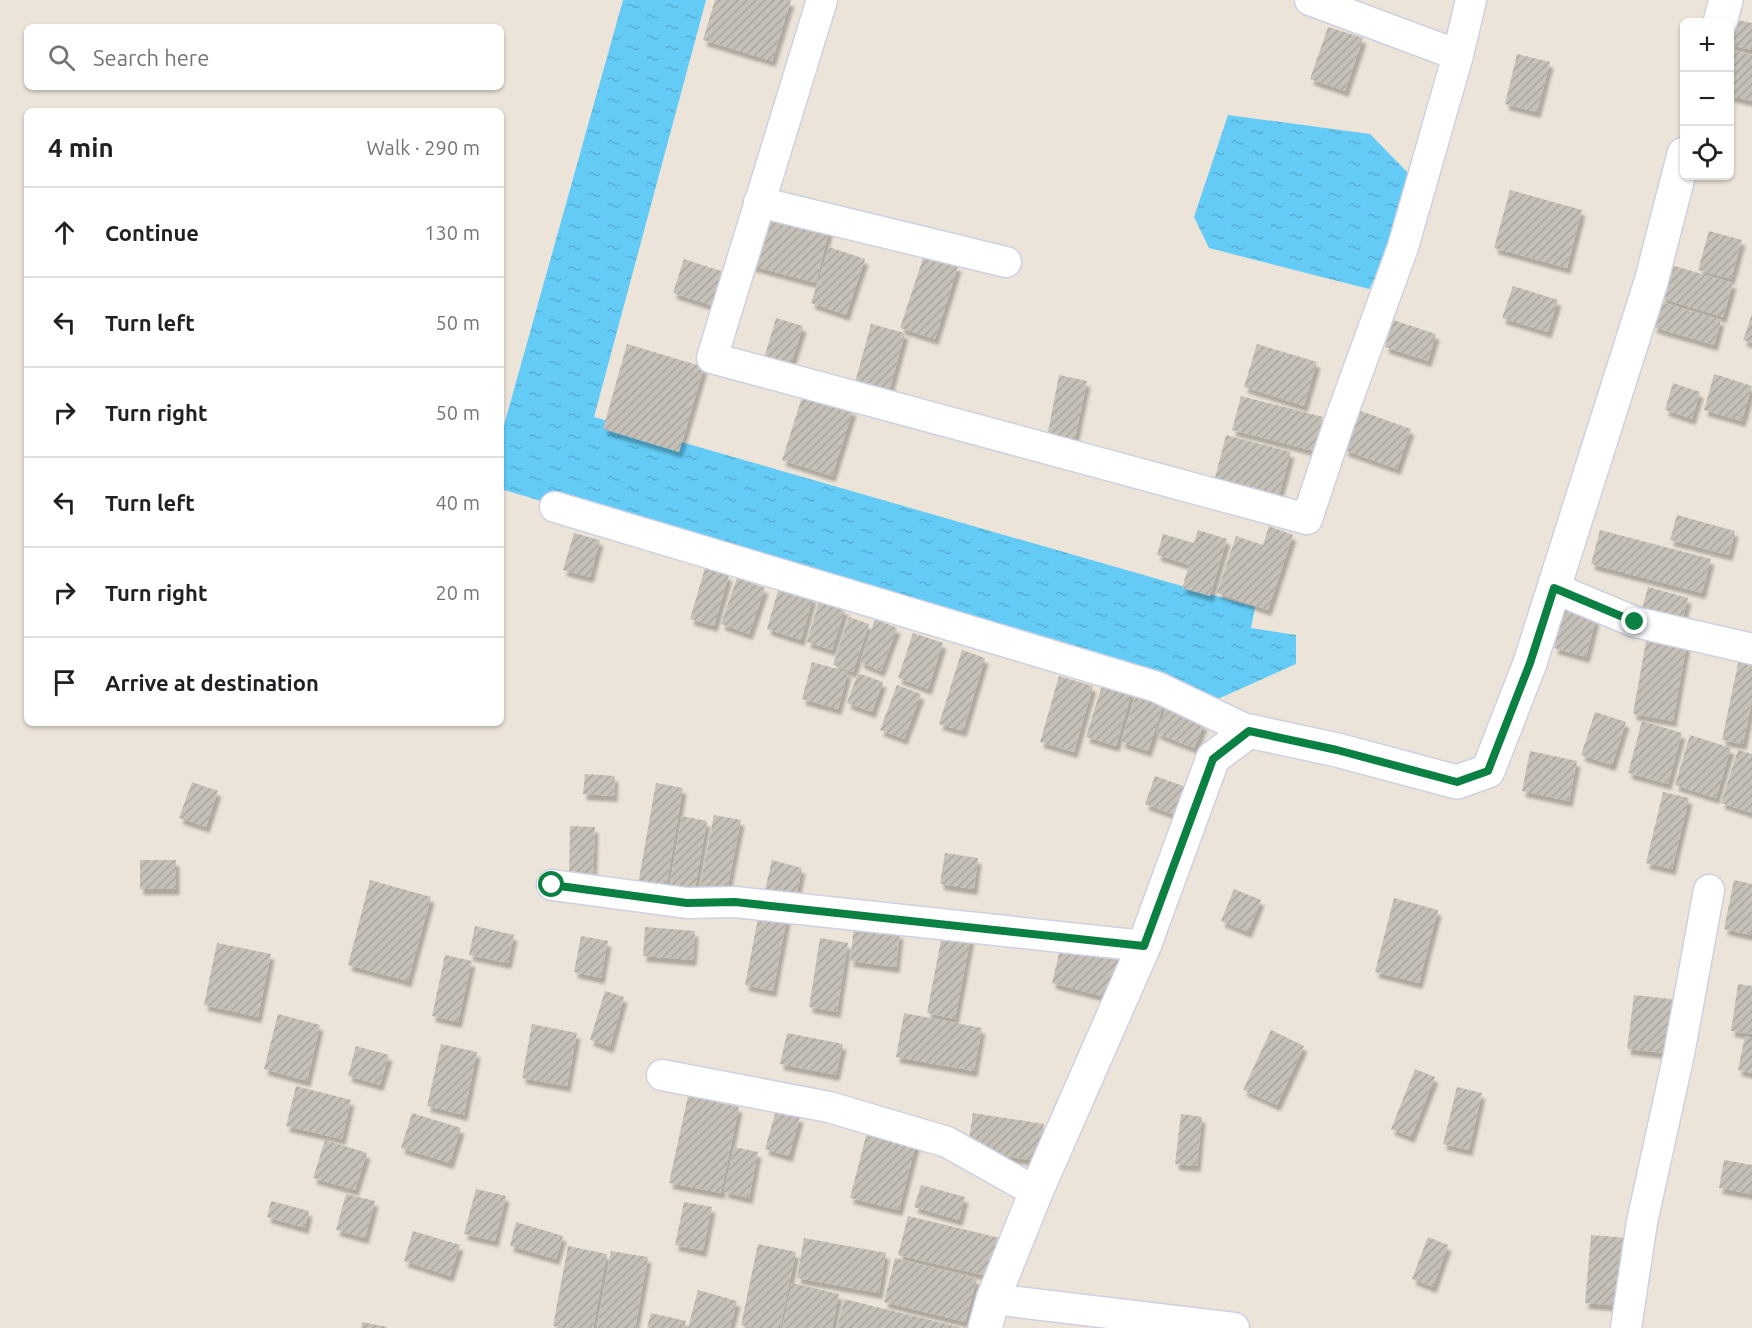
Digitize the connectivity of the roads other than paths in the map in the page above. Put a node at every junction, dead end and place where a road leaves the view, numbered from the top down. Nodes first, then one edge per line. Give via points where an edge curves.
1 (822, 0) edge
2 (1310, 0) edge
3 (1471, 0) edge
4 (1726, 0) edge
5 (1721, 18) edge
6 (1458, 55) junction
7 (1680, 170) edge
8 (759, 202) junction
9 (1006, 262) dead end
10 (555, 507) dead end
11 (1554, 588) junction
12 (1752, 649) edge
13 (1249, 731) junction
14 (552, 885) dead end
15 (1709, 890) dead end
16 (1144, 946) junction
17 (662, 1075) dead end
18 (1036, 1192) junction
19 (989, 1313) edge
20 (1234, 1328) edge
21 (1626, 1328) edge

1 - 8 street
2 - 6 street
3 - 6 street
4 - 5 street
6 - 8 street via 1404,247 1307,519 712,358
7 - 11 street via 1651,282
8 - 9 street
10 - 13 street via 1157,687
11 - 12 street via 1635,622
11 - 13 street via 1488,771 1457,782
13 - 16 street via 1213,759
14 - 16 street via 687,903 735,902
15 - 21 street via 1679,1054 1642,1222
16 - 18 street
17 - 18 street via 829,1107 947,1143
18 - 19 street
19 - 20 street

